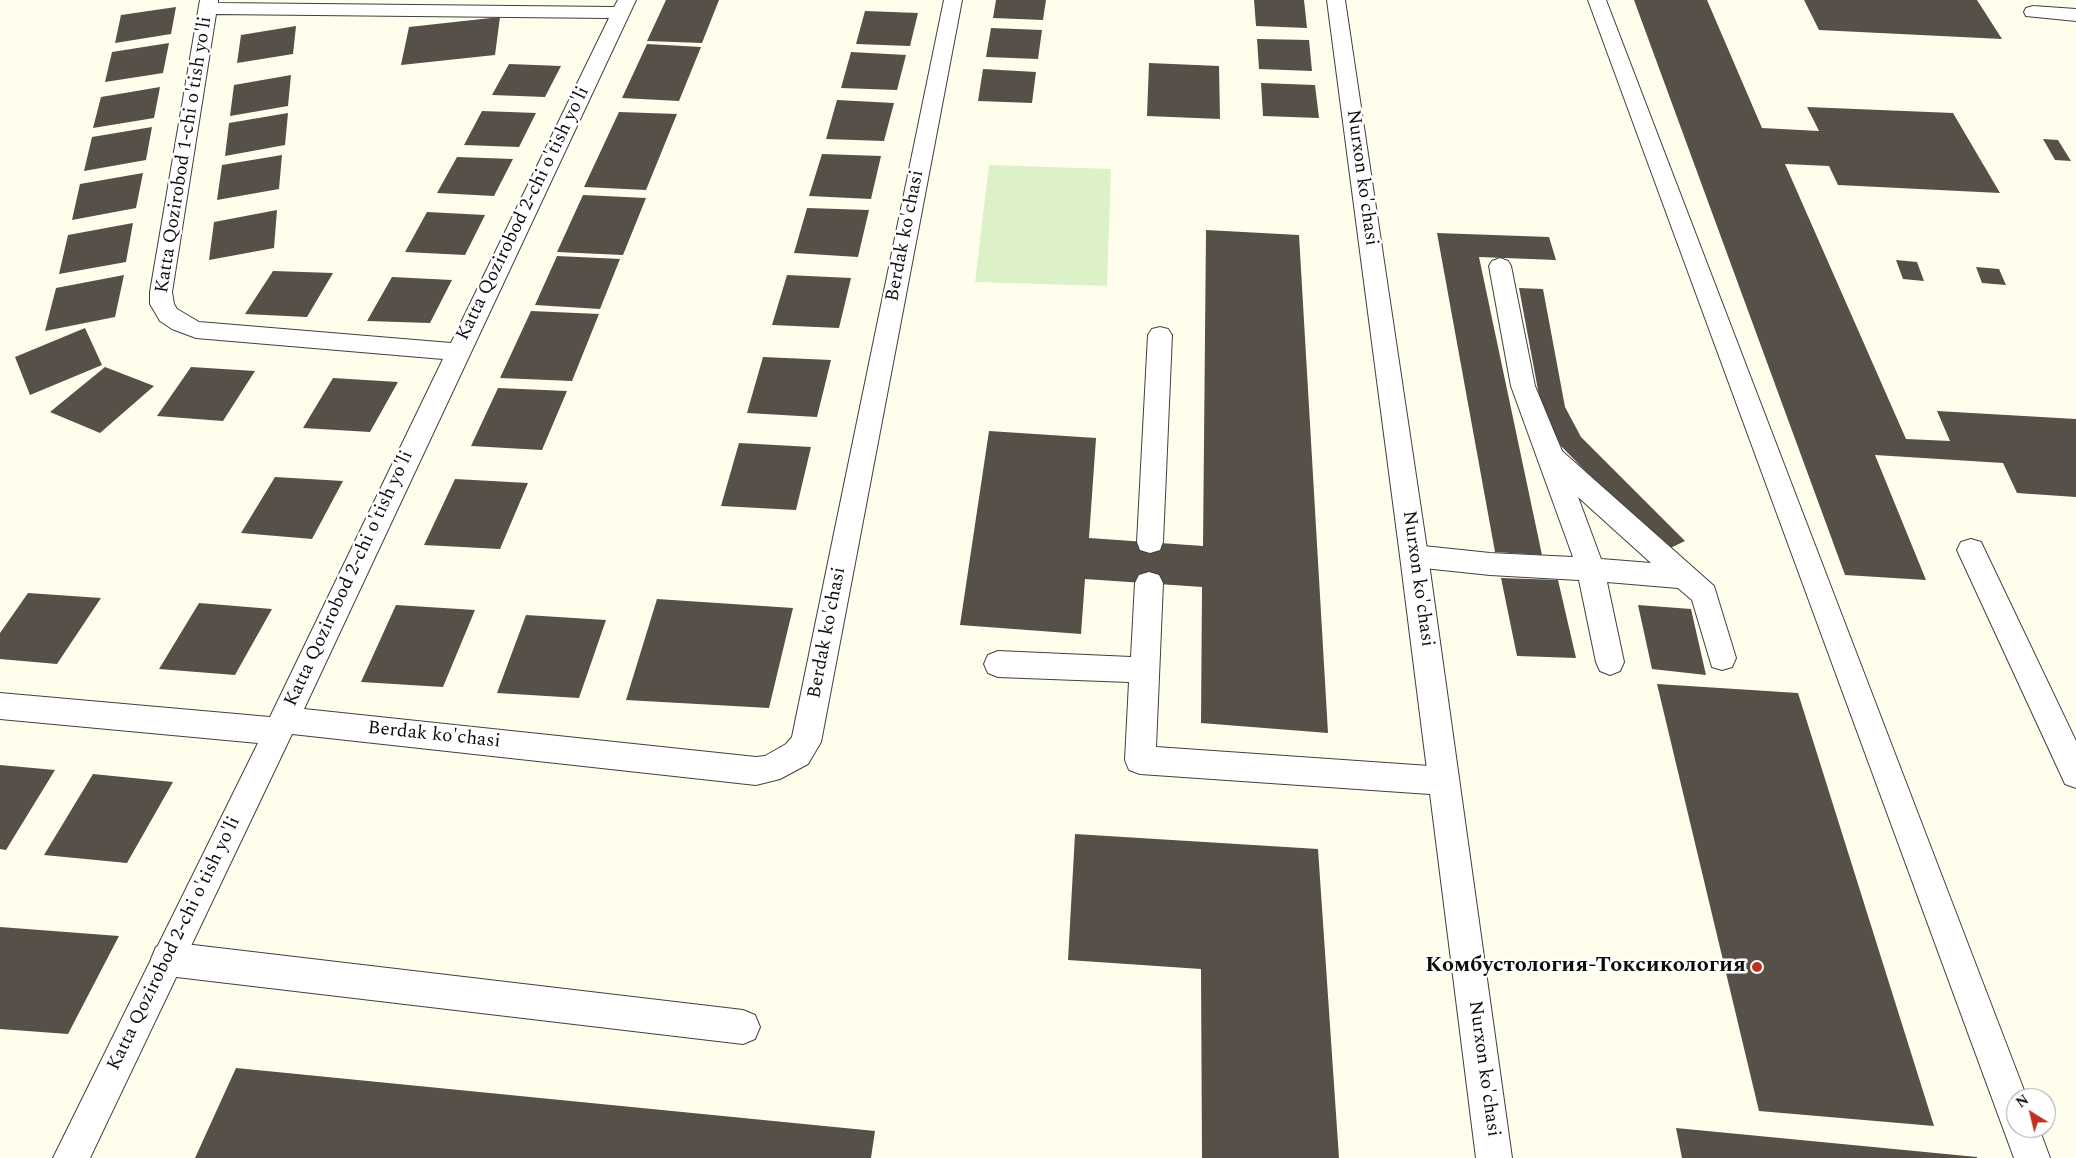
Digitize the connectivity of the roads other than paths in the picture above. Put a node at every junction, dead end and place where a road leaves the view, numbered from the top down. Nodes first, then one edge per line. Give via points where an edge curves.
1 (953, 0) edge
2 (1336, 0) edge
3 (1597, 0) edge
4 (209, 4) edge
5 (624, 7) edge
6 (2033, 12) dead end
7 (2076, 15) edge
8 (1500, 266) dead end
9 (1160, 335) dead end
10 (458, 352) junction
11 (1551, 457) junction
12 (1150, 542) dead end
13 (1971, 550) dead end
14 (1414, 556) junction
15 (1591, 569) junction
16 (1684, 577) junction
17 (1149, 583) dead end
18 (1722, 658) dead end
19 (1610, 662) dead end
20 (998, 664) dead end
21 (1145, 670) junction
22 (0, 706) edge
23 (281, 725) junction
24 (2076, 774) edge
25 (1444, 780) junction
26 (168, 958) junction
27 (742, 1027) dead end
28 (2006, 1089) edge
29 (2025, 1138) edge
30 (71, 1158) edge
31 (1494, 1158) edge
32 (2032, 1158) edge

1 - 23 street, Berdak ko'chasi via 806,742 797,754 769,769 756,771
2 - 14 street, Nurxon ko'chasi
3 - 28 street
4 - 5 street
4 - 10 street, Katta Qozirobod 1-chi o'tish yo'li via 161,292 162,304 168,315 196,330
5 - 10 street, Katta Qozirobod 2-chi o'tish yo'li
6 - 7 street
8 - 11 street via 1523,386
9 - 12 street
10 - 23 street, Katta Qozirobod 2-chi o'tish yo'li
11 - 15 street
11 - 16 street
13 - 24 street
14 - 15 street
14 - 25 street, Nurxon ko'chasi
15 - 16 street
15 - 19 street
16 - 18 street via 1704,594
17 - 21 street
20 - 21 street
21 - 25 street via 1140,760
22 - 23 street, Berdak ko'chasi
23 - 26 street, Katta Qozirobod 2-chi o'tish yo'li
25 - 31 street, Nurxon ko'chasi
26 - 27 street
26 - 30 street, Katta Qozirobod 2-chi o'tish yo'li
29 - 32 street

